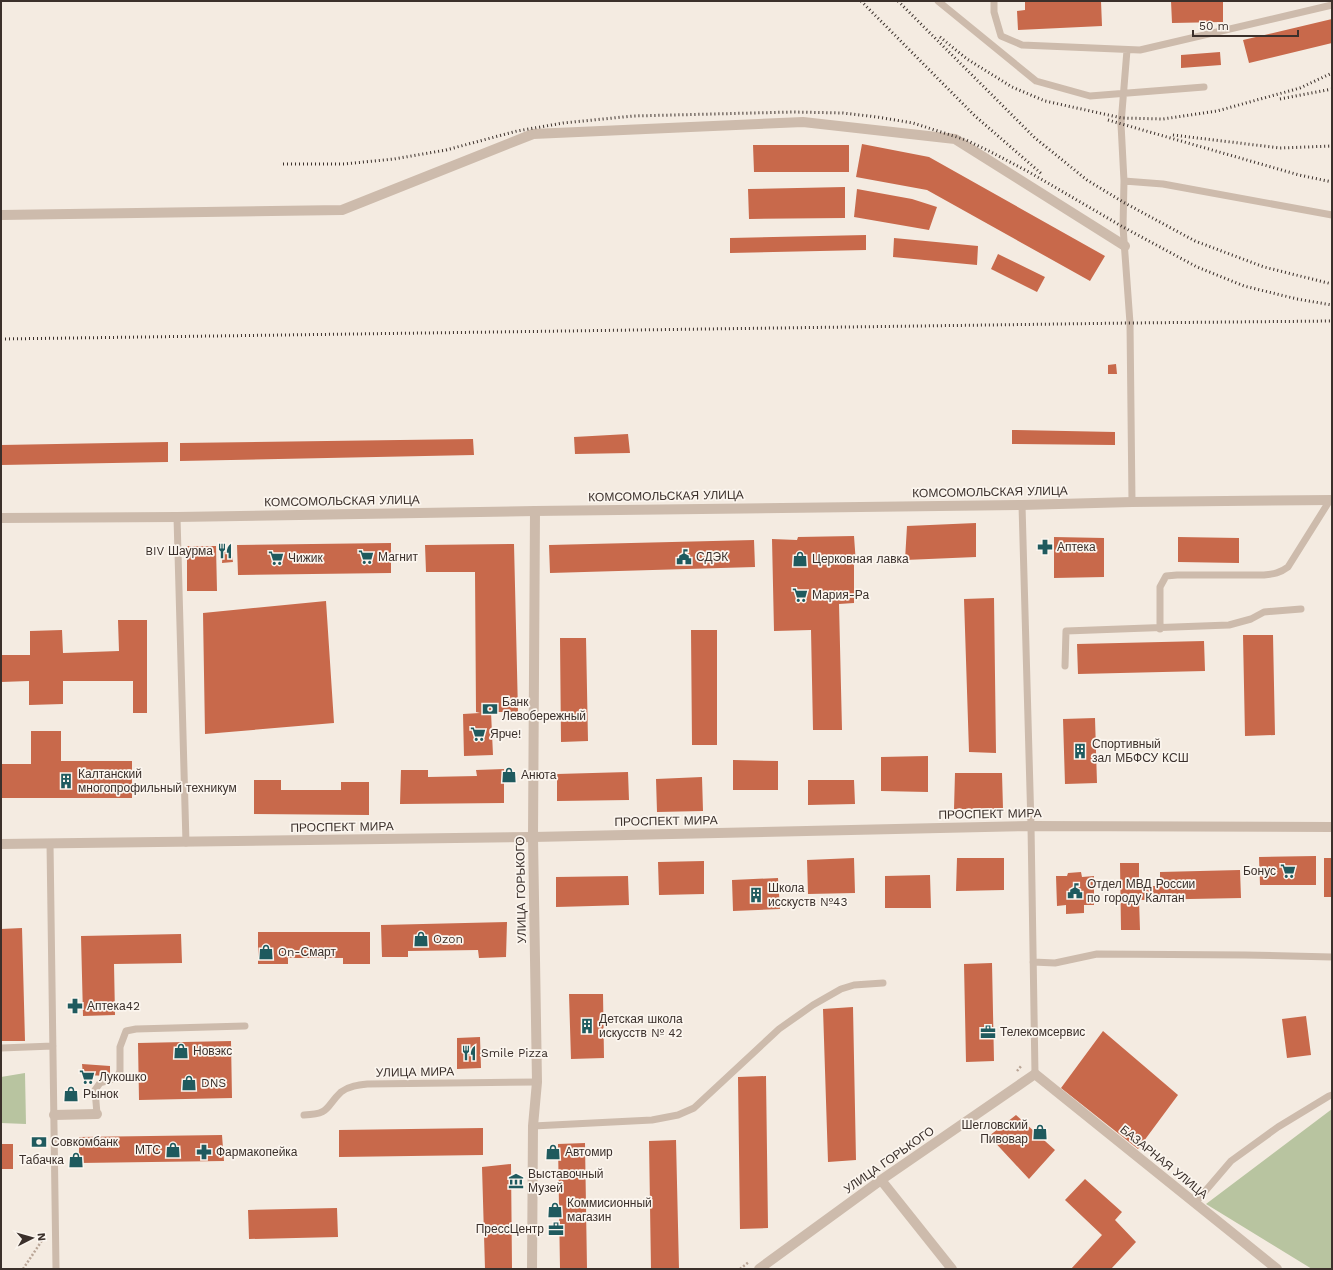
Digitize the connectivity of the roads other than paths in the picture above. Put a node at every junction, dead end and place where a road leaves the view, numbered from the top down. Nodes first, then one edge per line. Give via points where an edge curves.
1 (938, 1) edge
2 (994, 1) edge
3 (1332, 5) edge
4 (1127, 50) junction
5 (1204, 87) dead end
6 (1124, 94) junction
7 (1124, 181) junction
8 (1, 215) edge
9 (1332, 215) edge
10 (1125, 246) junction
11 (1331, 500) edge
12 (1132, 502) junction
13 (1022, 505) junction
14 (535, 510) junction
15 (177, 517) junction
16 (1, 518) edge
17 (1301, 609) dead end
18 (1160, 629) junction
19 (1065, 666) dead end
20 (1031, 826) junction
21 (1332, 827) edge
22 (533, 837) junction
23 (186, 842) junction
24 (50, 843) junction
25 (1, 844) edge
26 (1332, 957) edge
27 (1033, 962) junction
28 (883, 983) dead end
29 (245, 1026) dead end
30 (53, 1046) junction
31 (1, 1048) edge
32 (1035, 1074) junction
33 (537, 1082) junction
34 (1332, 1095) edge
35 (96, 1114) joint
36 (54, 1115) junction
37 (304, 1115) dead end
38 (533, 1126) junction
39 (881, 1180) junction
40 (1195, 1203) junction
41 (56, 1269) edge
42 (532, 1269) edge
43 (759, 1269) edge
44 (952, 1269) edge
45 (1277, 1269) edge

1 - 6 lane via 1036,81 1090,96
2 - 4 lane via 994,12 1001,36 1022,45
3 - 4 lane via 1140,50
4 - 6 lane
5 - 6 lane
6 - 7 lane via 1121,124
7 - 9 lane via 1163,184
7 - 10 lane
8 - 10 street via 342,210 532,134 803,122 955,139
10 - 12 lane via 1130,323
11 - 12 street, КОМСОМОЛЬСКАЯ УЛИЦА
11 - 18 lane via 1288,567 1282,572 1166,576 1160,587
12 - 13 street, КОМСОМОЛЬСКАЯ УЛИЦА
13 - 14 street, КОМСОМОЛЬСКАЯ УЛИЦА
13 - 20 lane
14 - 15 street, КОМСОМОЛЬСКАЯ УЛИЦА
14 - 22 street, УЛИЦА ГОРЬКОГО
15 - 16 street, КОМСОМОЛЬСКАЯ УЛИЦА
15 - 23 lane
17 - 18 lane via 1264,612 1229,626
18 - 19 lane via 1066,631
20 - 21 street, ПРОСПЕКТ МИРА
20 - 22 street, ПРОСПЕКТ МИРА
20 - 27 lane
22 - 23 street, ПРОСПЕКТ МИРА
22 - 33 street, УЛИЦА ГОРЬКОГО
23 - 24 street, ПРОСПЕКТ МИРА
24 - 25 street, ПРОСПЕКТ МИРА
24 - 30 lane
26 - 27 lane via 1097,954 1055,963
27 - 32 lane
28 - 38 lane via 854,985 824,998 779,1029 694,1108 678,1116 652,1120
29 - 35 lane via 126,1031 120,1047 120,1071 117,1078 100,1083 95,1090
30 - 31 lane
30 - 36 lane
32 - 39 street, УЛИЦА ГОРЬКОГО
32 - 40 street, БАЗАРНАЯ УЛИЦА
33 - 37 lane, УЛИЦА МИРА via 357,1085 342,1092 322,1112
33 - 38 street, УЛИЦА ГОРЬКОГО
34 - 40 lane via 1231,1161
35 - 36 street
36 - 41 lane
38 - 42 street, УЛИЦА ГОРЬКОГО
39 - 43 street, УЛИЦА ГОРЬКОГО
39 - 44 street
40 - 45 street, БАЗАРНАЯ УЛИЦА

